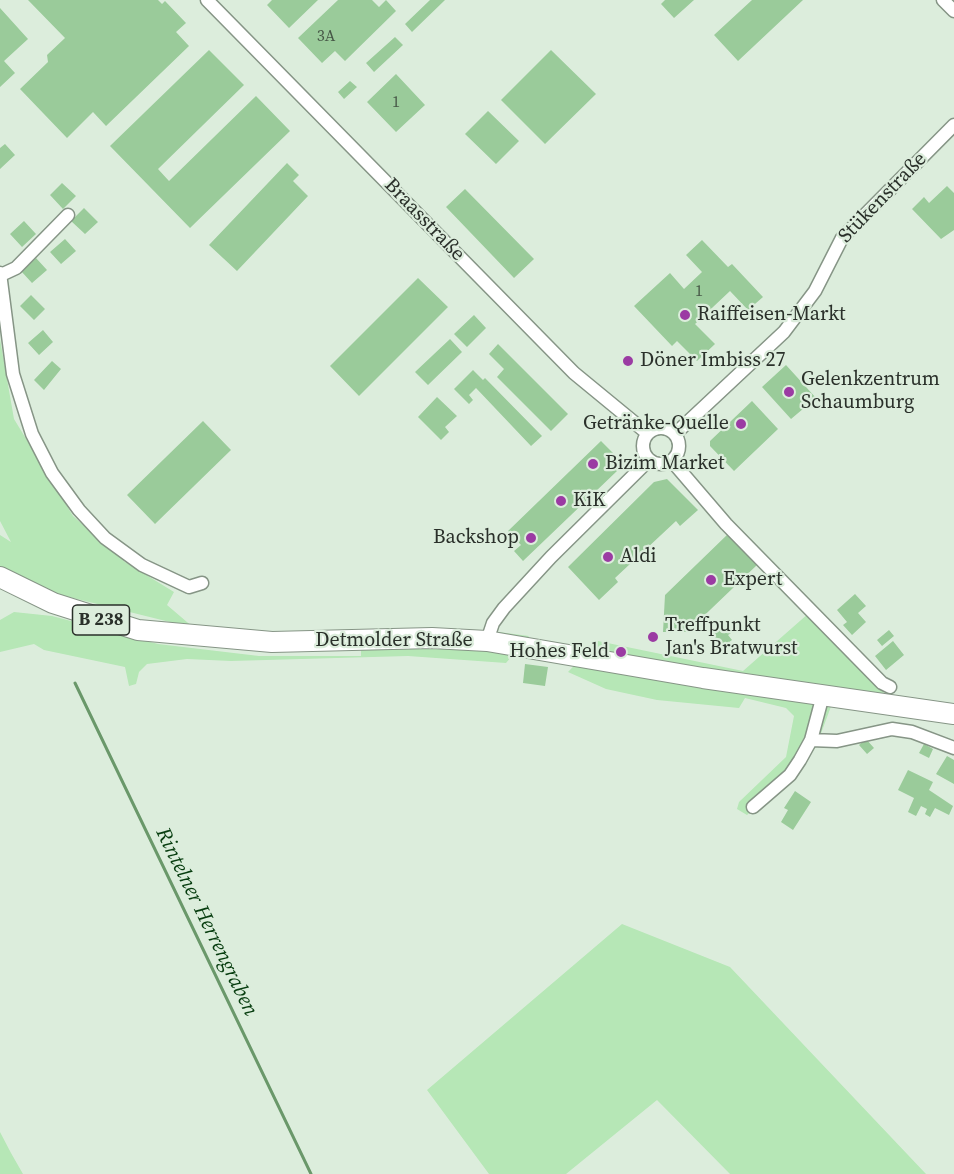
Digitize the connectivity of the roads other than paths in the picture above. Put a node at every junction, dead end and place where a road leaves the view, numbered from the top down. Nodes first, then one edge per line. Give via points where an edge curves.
1 (207, 0) edge
2 (943, 0) edge
3 (954, 11) edge
4 (954, 125) edge
5 (68, 215) dead end
6 (1, 274) edge
7 (647, 433) junction
8 (675, 434) junction
9 (649, 460) junction
10 (672, 461) junction
11 (3, 579) edge
12 (202, 583) dead end
13 (487, 641) junction
14 (890, 687) dead end
15 (823, 696) junction
16 (954, 714) edge
17 (811, 740) junction
18 (954, 748) edge
19 (753, 807) dead end

1 - 7 street, Braasstraße via 574,373
2 - 3 street
4 - 8 street, Stükenstraße via 842,238 815,291 784,332
5 - 6 street via 16,268
6 - 12 street via 13,374 32,434 52,473 79,510 142,565 189,587
7 - 8 street via 658,427
7 - 9 street via 643,450
8 - 10 street via 679,451
9 - 10 street via 660,464
9 - 13 street via 504,608
10 - 14 street via 726,524
11 - 13 main road, Detmolder Straße / B 238 via 53,603 138,630 272,642 432,638
13 - 15 main road, Detmolder Straße / B 238
15 - 16 main road, Detmolder Straße / B 238
15 - 17 street
17 - 18 street via 837,741 892,729
17 - 19 street via 790,775

